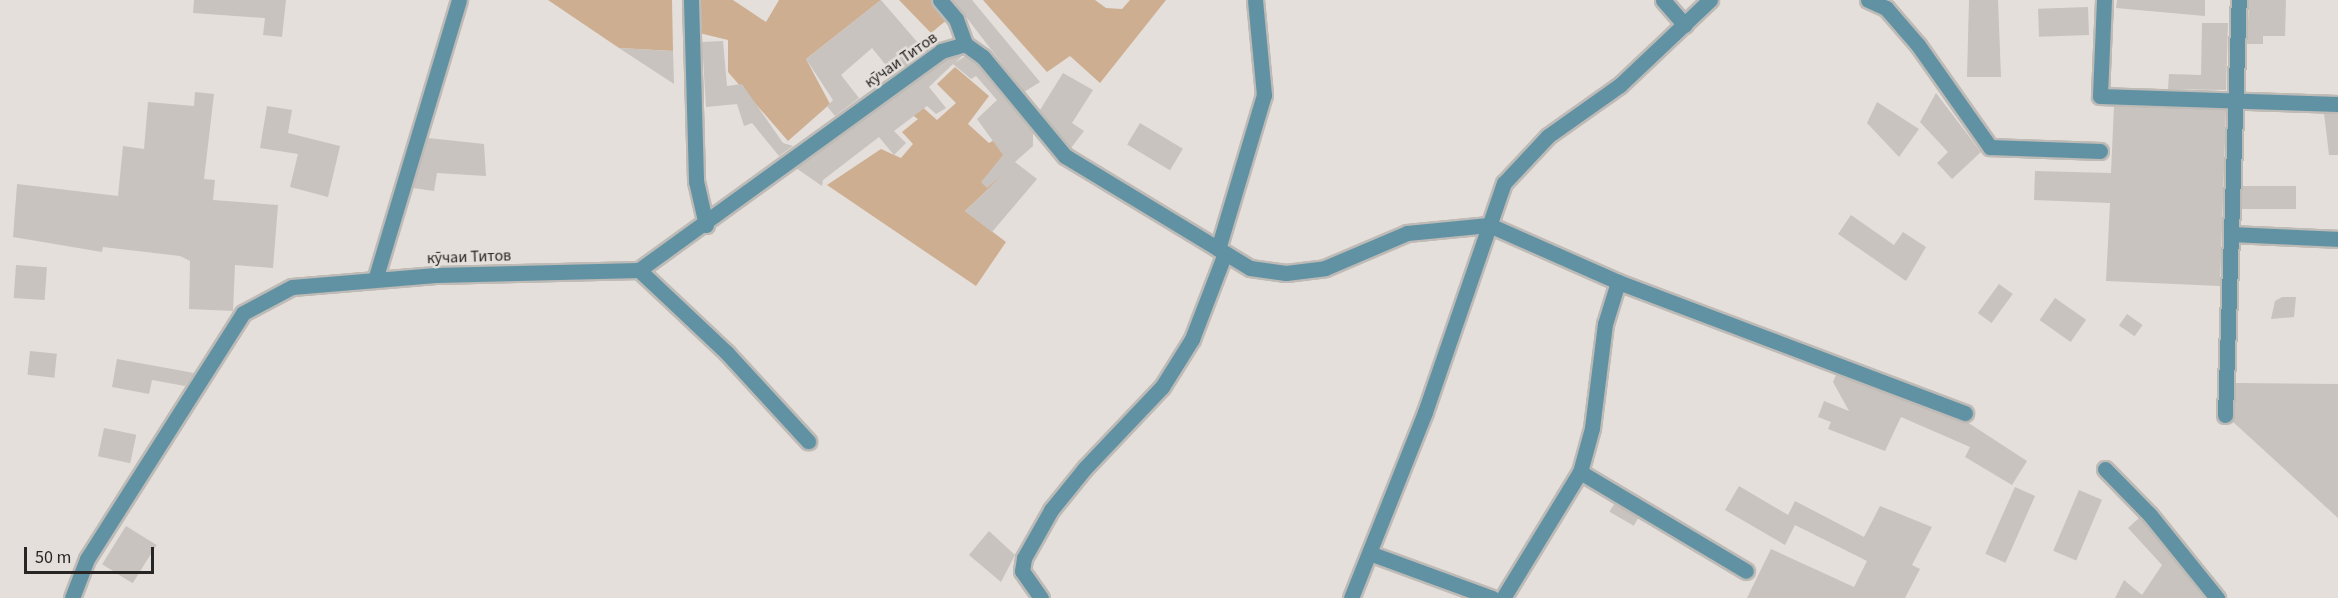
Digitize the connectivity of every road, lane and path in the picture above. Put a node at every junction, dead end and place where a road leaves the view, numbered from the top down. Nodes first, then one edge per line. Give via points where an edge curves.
1 (459, 0) edge
2 (691, 0) edge
3 (940, 0) edge
4 (1255, 0) edge
5 (1663, 0) edge
6 (1710, 0) edge
7 (1868, 0) edge
8 (2104, 0) edge
9 (2239, 0) edge
10 (1685, 25) junction
11 (965, 44) junction
12 (2238, 100) junction
13 (2338, 104) edge
14 (2100, 151) dead end
15 (706, 225) junction
16 (1490, 225) junction
17 (2233, 234) junction
18 (2338, 239) edge
19 (1221, 251) junction
20 (639, 270) junction
21 (375, 280) junction
22 (1618, 282) junction
23 (1965, 413) dead end
24 (2225, 415) dead end
25 (808, 441) dead end
26 (2105, 469) dead end
27 (1580, 472) junction
28 (1372, 554) junction
29 (1746, 571) dead end
30 (72, 598) edge
31 (1041, 598) edge
32 (1350, 598) edge
33 (1492, 598) edge
34 (1503, 598) edge
35 (2217, 598) edge

1 - 21 street
2 - 15 street via 696,181
3 - 11 street via 956,19
4 - 19 street via 1264,94
5 - 10 street
6 - 10 street
7 - 14 street via 1886,8 1918,45 1990,147
8 - 12 street via 2100,96
9 - 12 street
10 - 16 street via 1620,85 1525,157 1504,183
11 - 15 street, кӯчаи Титов via 941,51
11 - 19 street via 983,57 1065,156
12 - 13 street
12 - 17 street
15 - 20 street, кӯчаи Титов
16 - 19 street via 1407,233 1325,268 1286,273 1250,268
16 - 22 street
16 - 28 street
17 - 18 street
17 - 24 street
19 - 31 street via 1192,339 1161,387 1051,510 1024,558 1022,571
20 - 21 street, кӯчаи Титов
20 - 25 street via 727,353
21 - 30 street, кӯчаи Титов via 292,287 243,313 87,559
22 - 23 street
22 - 27 street via 1605,324 1592,428
26 - 35 street via 2150,515
27 - 29 street
27 - 34 street
28 - 32 street
28 - 33 street

